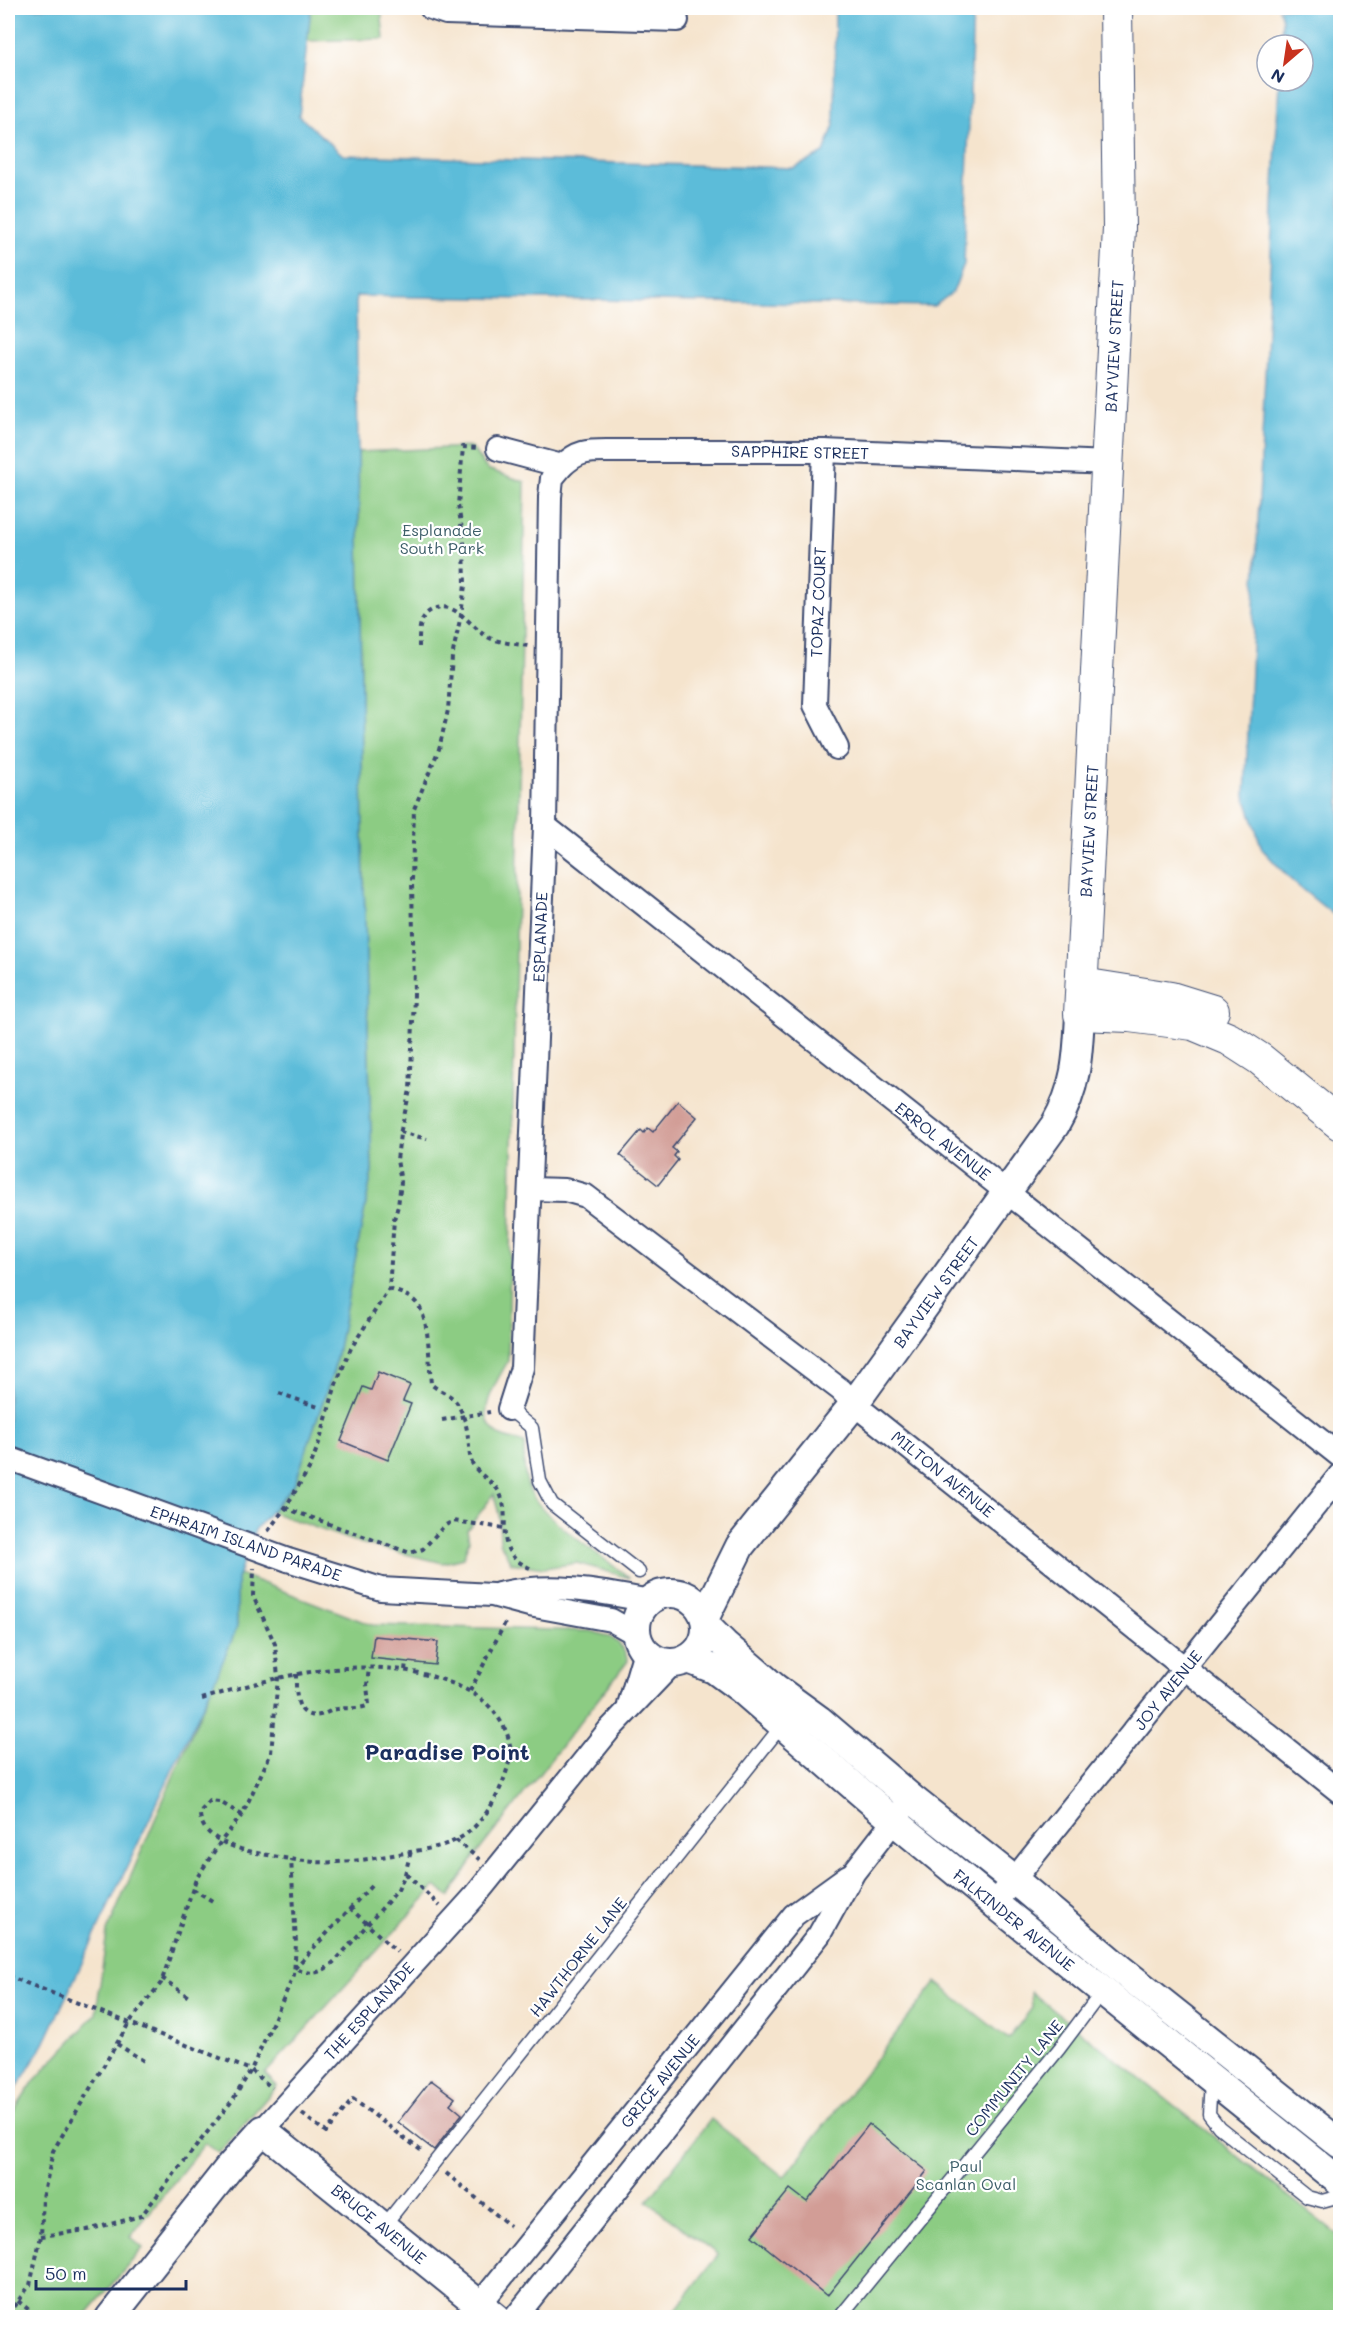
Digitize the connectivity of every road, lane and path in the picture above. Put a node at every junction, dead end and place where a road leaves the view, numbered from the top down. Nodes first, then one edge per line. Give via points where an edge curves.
1 (431, 8) edge
2 (1116, 8) edge
3 (677, 20) dead end
4 (498, 449) joint
5 (824, 451) junction
6 (1109, 463) junction
7 (562, 466) junction
8 (462, 615) junction
9 (419, 647) dead end
10 (547, 650) junction
11 (837, 748) dead end
12 (545, 826) junction
13 (1081, 999) junction
14 (1341, 1098) edge
15 (1341, 1124) edge
16 (400, 1132) junction
17 (427, 1139) dead end
18 (530, 1189) junction
19 (1008, 1192) junction
20 (389, 1290) junction
21 (279, 1393) dead end
22 (854, 1404) junction
23 (321, 1408) dead end
24 (509, 1409) junction
25 (463, 1417) junction
26 (442, 1420) dead end
27 (1341, 1456) edge
28 (8, 1458) edge
29 (1341, 1475) edge
30 (285, 1508) junction
31 (504, 1528) junction
32 (266, 1538) dead end
33 (740, 1546) junction
34 (257, 1559) dead end
35 (533, 1569) dead end
36 (639, 1572) dead end
37 (677, 1594) junction
38 (492, 1595) junction
39 (649, 1601) junction
40 (509, 1616) dead end
41 (705, 1622) junction
42 (641, 1643) junction
43 (681, 1661) junction
44 (406, 1662) dead end
45 (369, 1668) junction
46 (1186, 1669) junction
47 (405, 1670) junction
48 (296, 1674) junction
49 (278, 1678) junction
50 (470, 1691) junction
51 (202, 1699) dead end
52 (629, 1707) junction
53 (790, 1715) junction
54 (1341, 1792) edge
55 (912, 1799) junction
56 (242, 1815) junction
57 (893, 1820) junction
58 (456, 1840) junction
59 (221, 1841) junction
60 (411, 1851) junction
61 (291, 1859) junction
62 (494, 1872) junction
63 (854, 1872) junction
64 (405, 1874) junction
65 (1014, 1880) junction
66 (371, 1886) dead end
67 (193, 1888) junction
68 (214, 1902) dead end
69 (995, 1904) junction
70 (808, 1905) junction
71 (350, 1908) junction
72 (454, 1918) junction
73 (827, 1921) junction
74 (369, 1925) junction
75 (411, 1965) junction
76 (294, 1969) junction
77 (1120, 1969) junction
78 (8, 1976) edge
79 (162, 1978) junction
80 (1102, 1992) junction
81 (190, 1998) dead end
82 (129, 2023) junction
83 (117, 2043) junction
84 (144, 2061) dead end
85 (251, 2070) junction
86 (272, 2088) dead end
87 (302, 2114) dead end
88 (263, 2130) junction
89 (1341, 2144) edge
90 (432, 2156) dead end
91 (442, 2165) dead end
92 (1339, 2182) edge
93 (510, 2226) dead end
94 (382, 2228) junction
95 (41, 2236) junction
96 (510, 2268) junction
97 (537, 2290) junction
98 (18, 2301) junction
99 (488, 2311) edge
100 (8, 2314) edge
101 (39, 2318) edge
102 (110, 2318) edge
103 (515, 2318) edge
104 (840, 2318) edge

1 - 3 street via 446,13
2 - 6 main road, BAYVIEW STREET via 1119,228
4 - 7 street
4 - 8 path via 463,447 458,505 465,542
5 - 6 street, SAPPHIRE STREET
5 - 7 street, SAPPHIRE STREET via 583,451
5 - 11 street, TOPAZ COURT via 815,705
6 - 13 main road, BAYVIEW STREET
7 - 10 street, ESPLANADE via 552,478 549,497
8 - 9 path via 443,607 434,608 420,626
8 - 10 path via 490,638
8 - 16 path via 439,749 414,808 412,1048 408,1107
10 - 12 street, ESPLANADE
12 - 18 street, ESPLANADE
12 - 19 street, ERROL AVENUE
13 - 14 main road via 1171,998 1227,1017 1262,1036
13 - 15 main road via 1193,1024 1229,1039
13 - 19 street, BAYVIEW STREET via 1077,1066 1069,1097 1043,1144
16 - 17 path
16 - 20 path via 397,1160 401,1182
18 - 22 street, MILTON AVENUE via 565,1190 586,1196 841,1390
18 - 24 street, ESPLANADE via 522,1368
19 - 22 street, BAYVIEW STREET
19 - 27 street, ERROL AVENUE
20 - 25 path via 418,1304 426,1329 431,1384 453,1398
20 - 30 path via 351,1348 317,1449
21 - 23 path
22 - 33 street, BAYVIEW STREET
22 - 46 street, MILTON AVENUE
24 - 25 path
24 - 36 lane via 532,1428 540,1481 552,1504
25 - 26 path
25 - 31 path via 475,1468 502,1497
28 - 38 street, EPHRAIM ISLAND PARADE, bridge via 288,1560 381,1589
29 - 46 street, JOY AVENUE
30 - 31 path via 410,1553 423,1549 453,1521
30 - 32 path
31 - 35 path via 506,1543 516,1562
33 - 37 street, BAYVIEW STREET
33 - 41 street, BAYVIEW STREET
34 - 49 path via 253,1596 275,1644
37 - 39 street via 660,1595
37 - 41 street via 692,1600
38 - 39 street, EPHRAIM ISLAND PARADE via 519,1589 586,1589
38 - 42 street, EPHRAIM ISLAND PARADE via 611,1620
39 - 42 street via 636,1622
40 - 50 path
41 - 43 street via 703,1644
41 - 53 street, FALKINDER AVENUE
42 - 43 street via 653,1658
42 - 52 street, THE ESPLANADE
43 - 52 street, THE ESPLANADE
43 - 53 street, FALKINDER AVENUE via 714,1669
44 - 47 path
45 - 47 path
45 - 48 path
45 - 48 path via 369,1705 332,1709 314,1716 301,1709 296,1700
46 - 54 street, MILTON AVENUE
46 - 65 street, JOY AVENUE
47 - 50 path
48 - 49 path
49 - 51 path
49 - 56 path via 271,1753
50 - 58 path via 502,1723 510,1738 511,1752 505,1777 480,1821
52 - 62 street, THE ESPLANADE
53 - 55 street, FALKINDER AVENUE via 819,1720
53 - 57 street, FALKINDER AVENUE
53 - 94 lane, HAWTHORNE LANE
55 - 57 street, GRICE AVENUE
55 - 65 street, FALKINDER AVENUE
56 - 59 path
56 - 59 path via 220,1802 204,1805 200,1819
57 - 63 street, GRICE AVENUE
57 - 69 street, FALKINDER AVENUE
58 - 60 path
58 - 62 path
59 - 61 path
59 - 67 path
60 - 61 path via 339,1862
60 - 64 path
61 - 76 path
62 - 72 street, THE ESPLANADE
63 - 70 street, GRICE AVENUE
63 - 73 street, GRICE AVENUE
64 - 72 path
64 - 74 path via 398,1890
65 - 69 street, JOY AVENUE
65 - 77 street, FALKINDER AVENUE
66 - 71 path
67 - 68 path
67 - 79 path
69 - 80 street, FALKINDER AVENUE
70 - 73 street
70 - 96 street, GRICE AVENUE via 794,1915
71 - 74 path
71 - 76 path
72 - 75 street, THE ESPLANADE
73 - 97 street, GRICE AVENUE
74 - 75 path
74 - 76 path via 326,1970 313,1974
75 - 88 street, THE ESPLANADE
76 - 85 path via 288,1992
77 - 80 lane, COMMUNITY LANE
77 - 89 street, FALKINDER AVENUE
78 - 82 path
79 - 81 path
79 - 82 path
80 - 92 street, FALKINDER AVENUE
80 - 104 lane, COMMUNITY LANE
82 - 83 path
82 - 85 path
83 - 84 path
83 - 95 path via 53,2151 43,2198
85 - 86 path
85 - 95 path via 226,2109 141,2216 87,2230
87 - 90 path via 326,2132 353,2099
88 - 94 street, BRUCE AVENUE
88 - 102 street, THE ESPLANADE
91 - 93 path via 444,2171
94 - 99 street, BRUCE AVENUE
95 - 98 path via 30,2285
96 - 97 street
96 - 99 street, GRICE AVENUE
97 - 103 street, GRICE AVENUE
98 - 100 path
98 - 101 path

